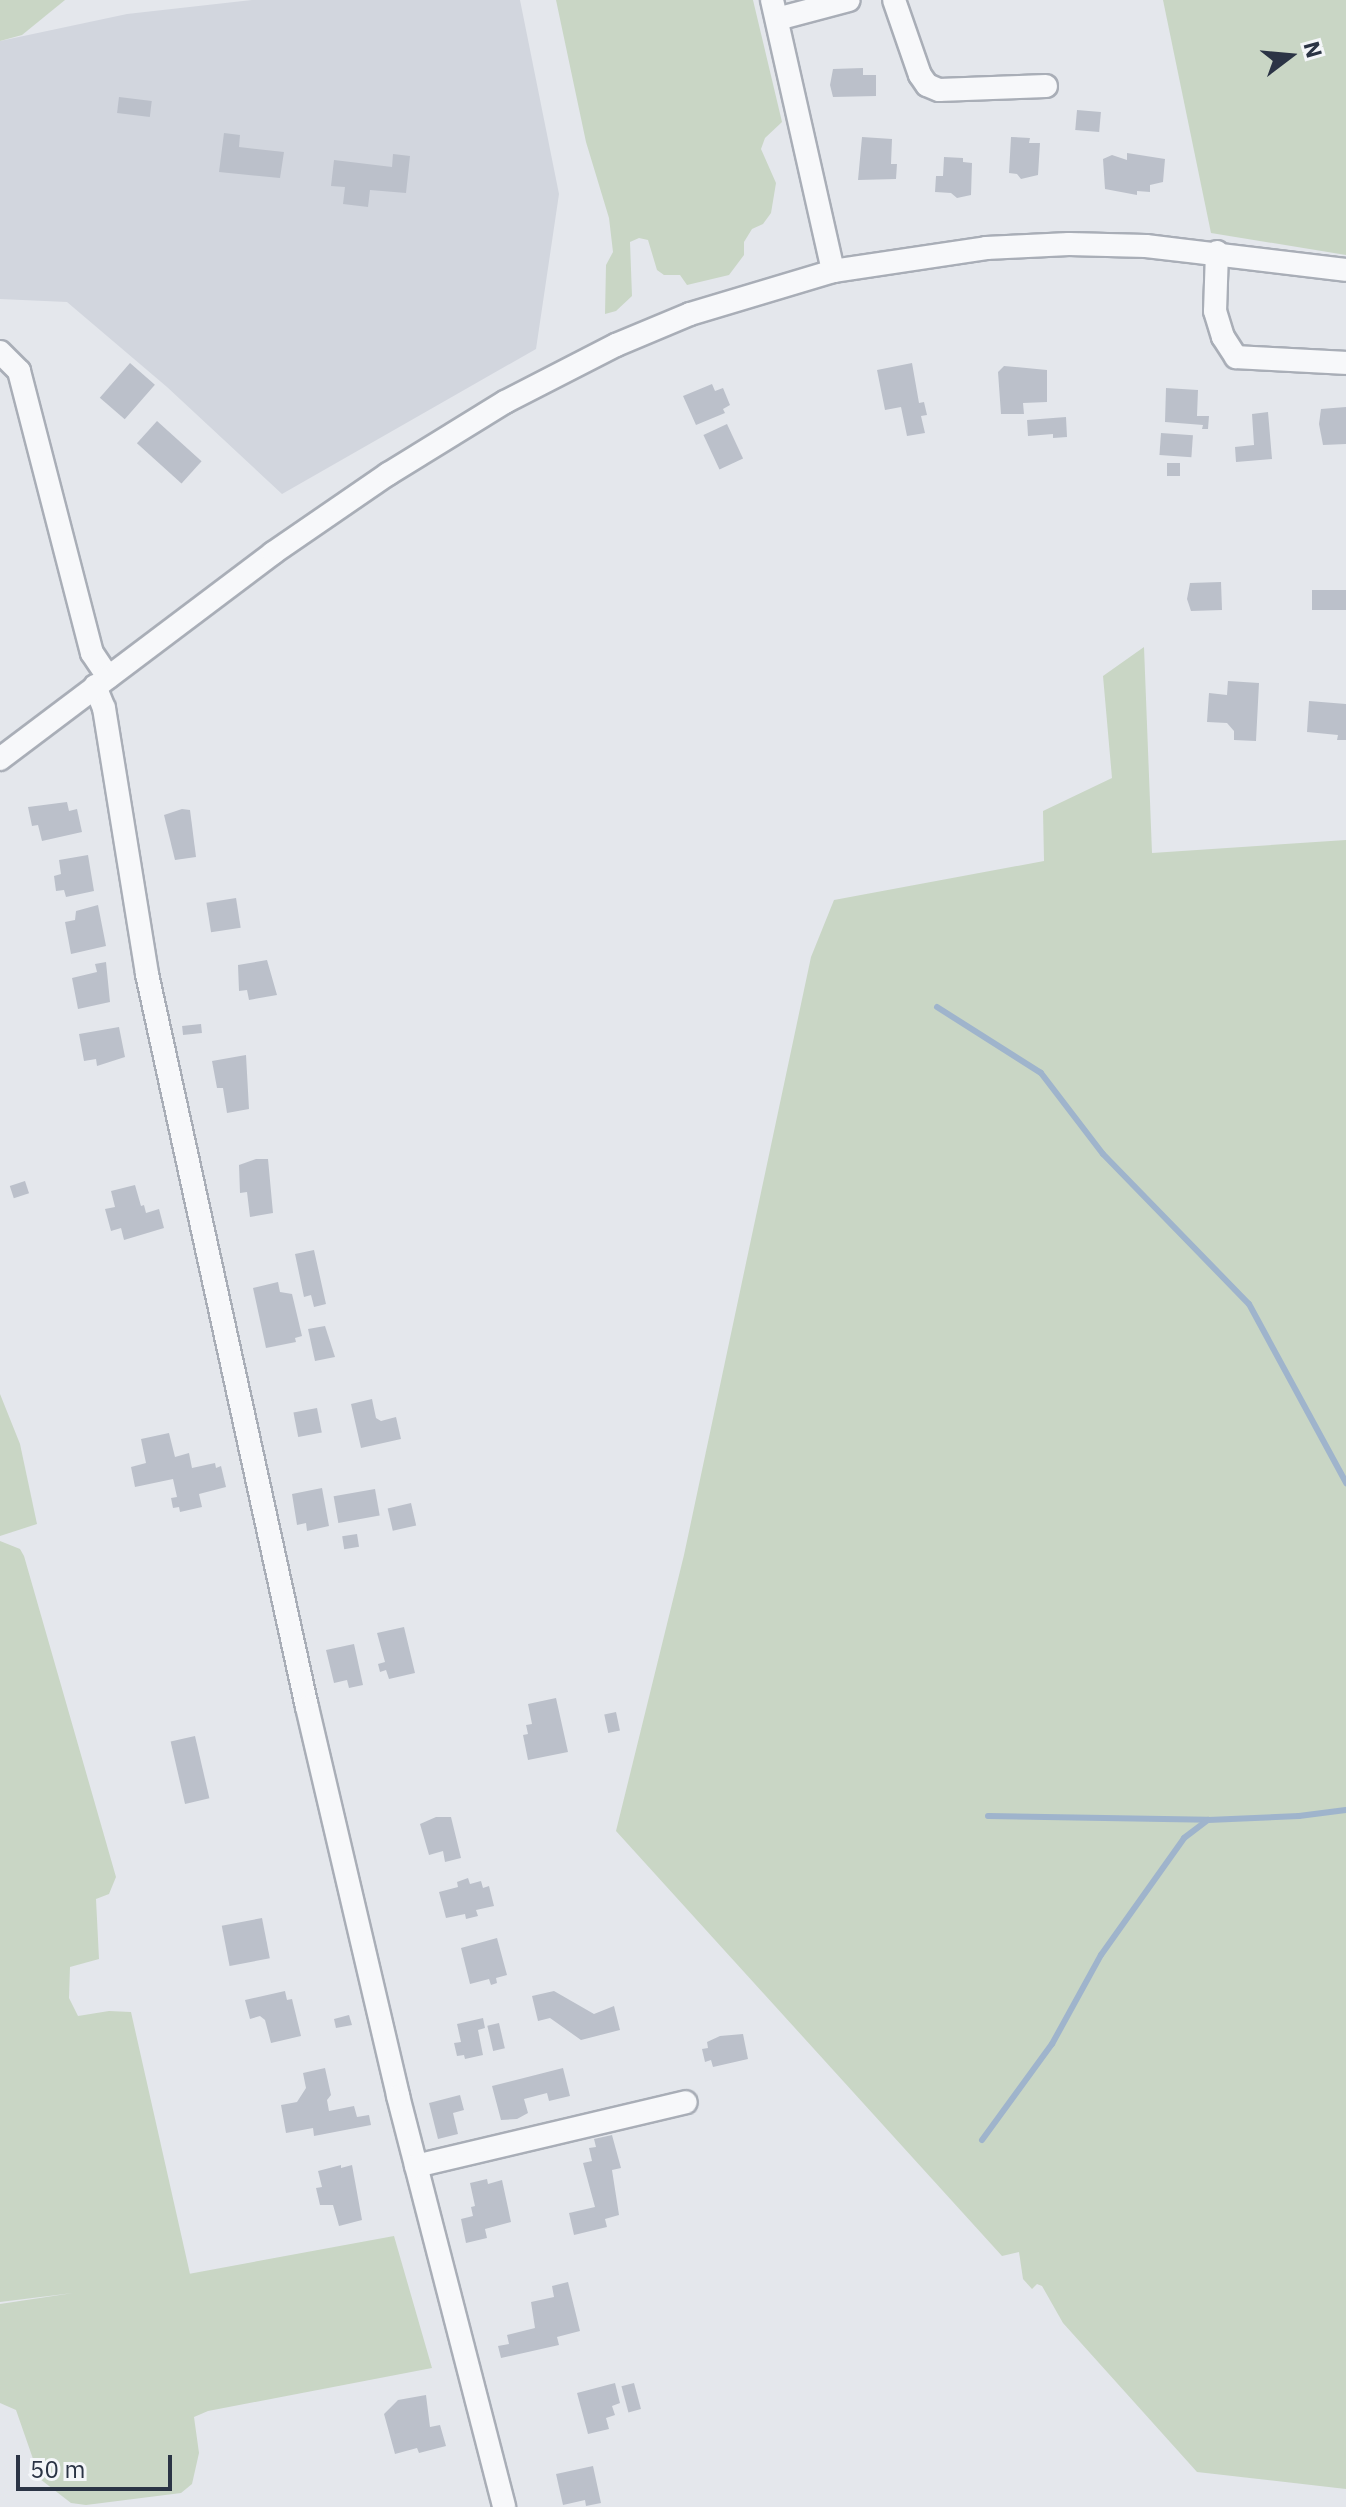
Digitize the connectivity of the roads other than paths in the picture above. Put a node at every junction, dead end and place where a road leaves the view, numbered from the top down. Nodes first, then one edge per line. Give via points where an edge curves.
1 (849, 0) edge
2 (894, 0) edge
3 (774, 10) edge
4 (1046, 86) dead end
5 (1217, 252) junction
6 (1346, 270) edge
7 (833, 271) junction
8 (0, 352) edge
9 (1346, 363) edge
10 (101, 682) junction
11 (0, 759) edge
12 (686, 2102) dead end
13 (416, 2166) junction
14 (504, 2507) edge

1 - 3 street
2 - 4 street via 927,85 939,90
3 - 7 street
5 - 6 street
5 - 7 street via 1023,245
5 - 9 street via 1215,311 1236,357
7 - 10 street via 690,314 505,402 273,553
8 - 10 street via 19,371
10 - 11 street
10 - 13 street via 147,974 307,1707
12 - 13 street
13 - 14 street

